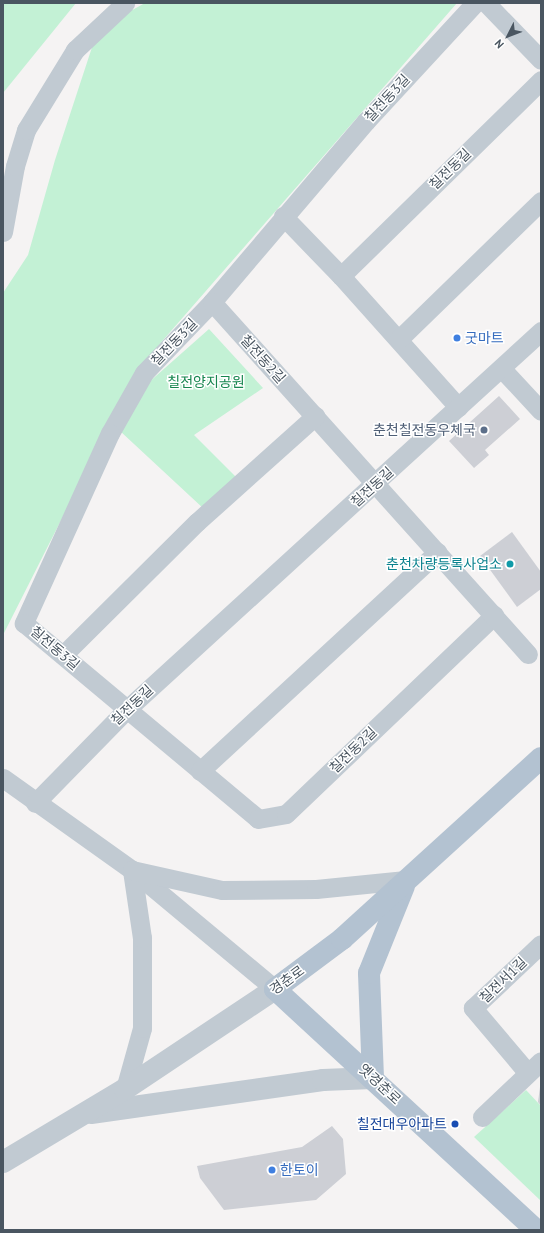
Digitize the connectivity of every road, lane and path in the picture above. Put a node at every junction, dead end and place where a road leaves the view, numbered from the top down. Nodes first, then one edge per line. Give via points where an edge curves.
1 (125, 3) edge
2 (476, 3) edge
3 (486, 3) edge
4 (541, 60) edge
5 (541, 80) edge
6 (541, 200) edge
7 (283, 216) junction
8 (3, 232) edge
9 (341, 276) junction
10 (212, 302) junction
11 (541, 331) edge
12 (399, 339) junction
13 (502, 369) junction
14 (458, 408) junction
15 (541, 411) edge
16 (315, 416) junction
17 (376, 484) junction
18 (437, 552) junction
19 (494, 615) junction
20 (528, 654) dead end
21 (63, 655) junction
22 (126, 710) junction
23 (541, 758) edge
24 (200, 771) junction
25 (3, 778) edge
26 (36, 803) junction
27 (132, 870) junction
28 (406, 880) junction
29 (541, 944) edge
30 (275, 989) junction
31 (534, 1066) edge
32 (373, 1078) junction
33 (125, 1089) junction
34 (82, 1115) junction
35 (482, 1117) dead end
36 (3, 1162) edge
37 (536, 1230) edge

1 - 8 street via 75,50 26,130 15,166
2 - 7 street, 칠전동3길 via 366,121
3 - 4 street
5 - 9 street, 칠전동길
6 - 12 street
7 - 9 street
7 - 10 street, 칠전동3길
9 - 12 street
10 - 16 street, 칠전동2길
10 - 21 street, 칠전동3길 via 144,373 110,434 24,623
11 - 13 street, 칠전동길
12 - 14 street
13 - 14 street, 칠전동길
13 - 15 street
14 - 17 street, 칠전동길
16 - 17 street, 칠전동2길
16 - 21 street via 198,522
17 - 18 street, 칠전동2길
17 - 22 street, 칠전동길
18 - 19 street, 칠전동2길
18 - 24 street
19 - 20 street, 칠전동2길
19 - 24 street, 칠전동2길 via 286,814 258,818
21 - 22 street, 칠전동3길
22 - 24 street, 칠전동2길
22 - 26 street, 칠전동길
23 - 28 main road, 경춘로
25 - 26 street
26 - 27 street
27 - 28 street via 222,890 316,889
27 - 30 street
27 - 33 street via 142,938 142,1028
28 - 30 main road, 경춘로 via 342,939
28 - 32 main road via 369,973
29 - 31 street, 칠전서1길 via 473,1008
30 - 32 main road, 옛경춘로
30 - 33 street, 경춘로
31 - 35 street
32 - 34 street via 323,1080
32 - 37 main road, 옛경춘로
33 - 34 street, 경춘로
34 - 36 street, 경춘로

